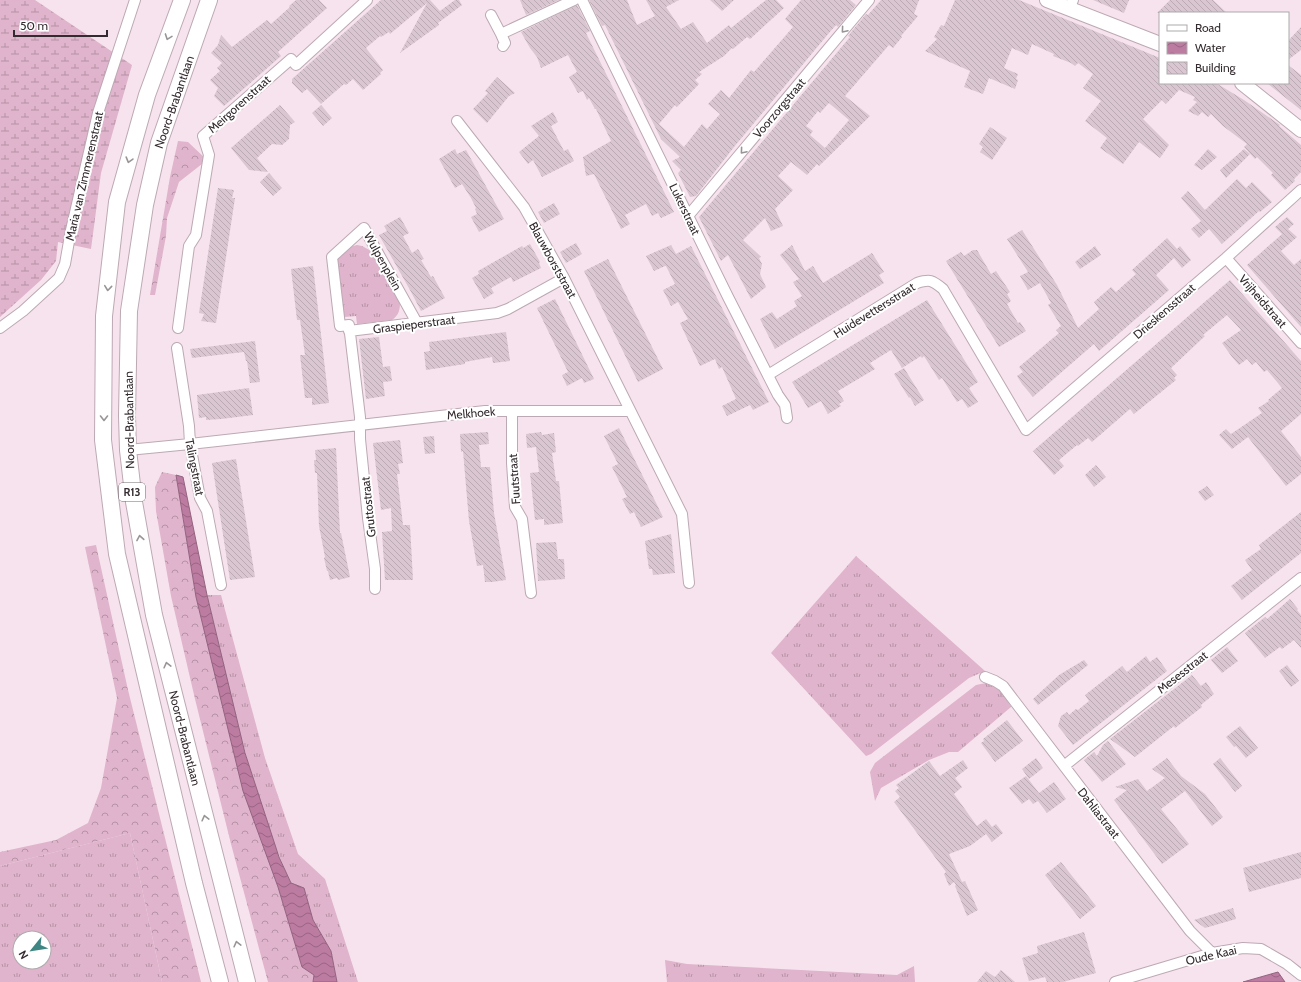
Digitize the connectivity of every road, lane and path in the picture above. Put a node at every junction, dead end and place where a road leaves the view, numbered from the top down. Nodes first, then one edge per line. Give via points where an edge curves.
1 (135, 0) edge
2 (182, 0) edge
3 (209, 0) edge
4 (367, 0) edge
5 (574, 0) edge
6 (582, 0) edge
7 (870, 0) edge
8 (1047, 0) edge
9 (1071, 5) edge
10 (491, 16) dead end
11 (501, 34) junction
12 (1159, 44) edge
13 (503, 46) dead end
14 (1243, 84) edge
15 (457, 122) dead end
16 (1301, 130) edge
17 (1301, 190) edge
18 (688, 216) junction
19 (1226, 258) junction
20 (564, 278) junction
21 (417, 323) junction
22 (0, 328) edge
23 (178, 328) dead end
24 (349, 331) junction
25 (1301, 343) edge
26 (177, 348) dead end
27 (768, 375) junction
28 (512, 411) junction
29 (630, 411) junction
30 (787, 418) dead end
31 (360, 425) junction
32 (1026, 430) joint
33 (190, 444) junction
34 (128, 450) junction
35 (1301, 578) edge
36 (689, 583) dead end
37 (220, 585) dead end
38 (375, 589) dead end
39 (531, 593) dead end
40 (984, 677) dead end
41 (1064, 766) junction
42 (1212, 952) junction
43 (1301, 975) edge
44 (220, 982) edge
45 (247, 982) edge
46 (1115, 982) edge

1 - 22 street, Maria van Zimmerenstraat via 98,113 65,264 59,278
2 -> 44 main road, Noord-Brabantlaan / R13 via 147,95 117,202 104,316 104,440 117,554 194,883
3 - 34 main road, Noord-Brabantlaan / R13 via 159,143 144,205 129,311
4 - 23 street, Meirgorenstraat via 296,65 290,59 203,136 209,155 196,235 189,246
5 - 11 street
6 - 18 street, Lukerstraat
7 -> 18 street, Voorzorgstraat
8 - 9 street
9 - 12 street
10 - 11 street
11 - 13 street via 505,42
14 - 16 street
15 - 20 street, Blauwborststraat via 524,207
17 - 19 street, Drieskensstraat
18 - 27 street, Lukerstraat
19 - 25 street, Vrijheidstraat
19 - 32 street, Drieskensstraat
20 - 21 street, Graspieperstraat via 497,313
20 - 29 street, Blauwborststraat
21 - 24 street, Graspieperstraat
21 - 24 street, Wulpenplein via 364,228 332,257 340,326 349,325
24 - 31 street
26 - 33 street, Talingstraat
27 - 30 street, Lukerstraat via 785,405
27 - 32 street, Huidevettersstraat via 917,283 928,280 943,288
28 - 29 street, Melkhoek
28 - 31 street, Melkhoek via 485,411
28 - 39 street, Fuutstraat via 515,507 522,518
29 - 36 street via 682,514
31 - 33 street, Melkhoek
31 - 38 street, Gruttostraat
33 - 34 street, Melkhoek
33 - 37 street, Talingstraat via 200,498 207,511
45 -> 34 main road, Noord-Brabantlaan / R13 via 154,615 134,502
35 - 41 street, Mesesstraat
40 - 41 street, Dahliastraat via 1003,686
41 - 42 street, Dahliastraat via 1190,931
42 - 43 street, Oude Kaai via 1243,948 1261,949
42 - 46 street, Oude Kaai

